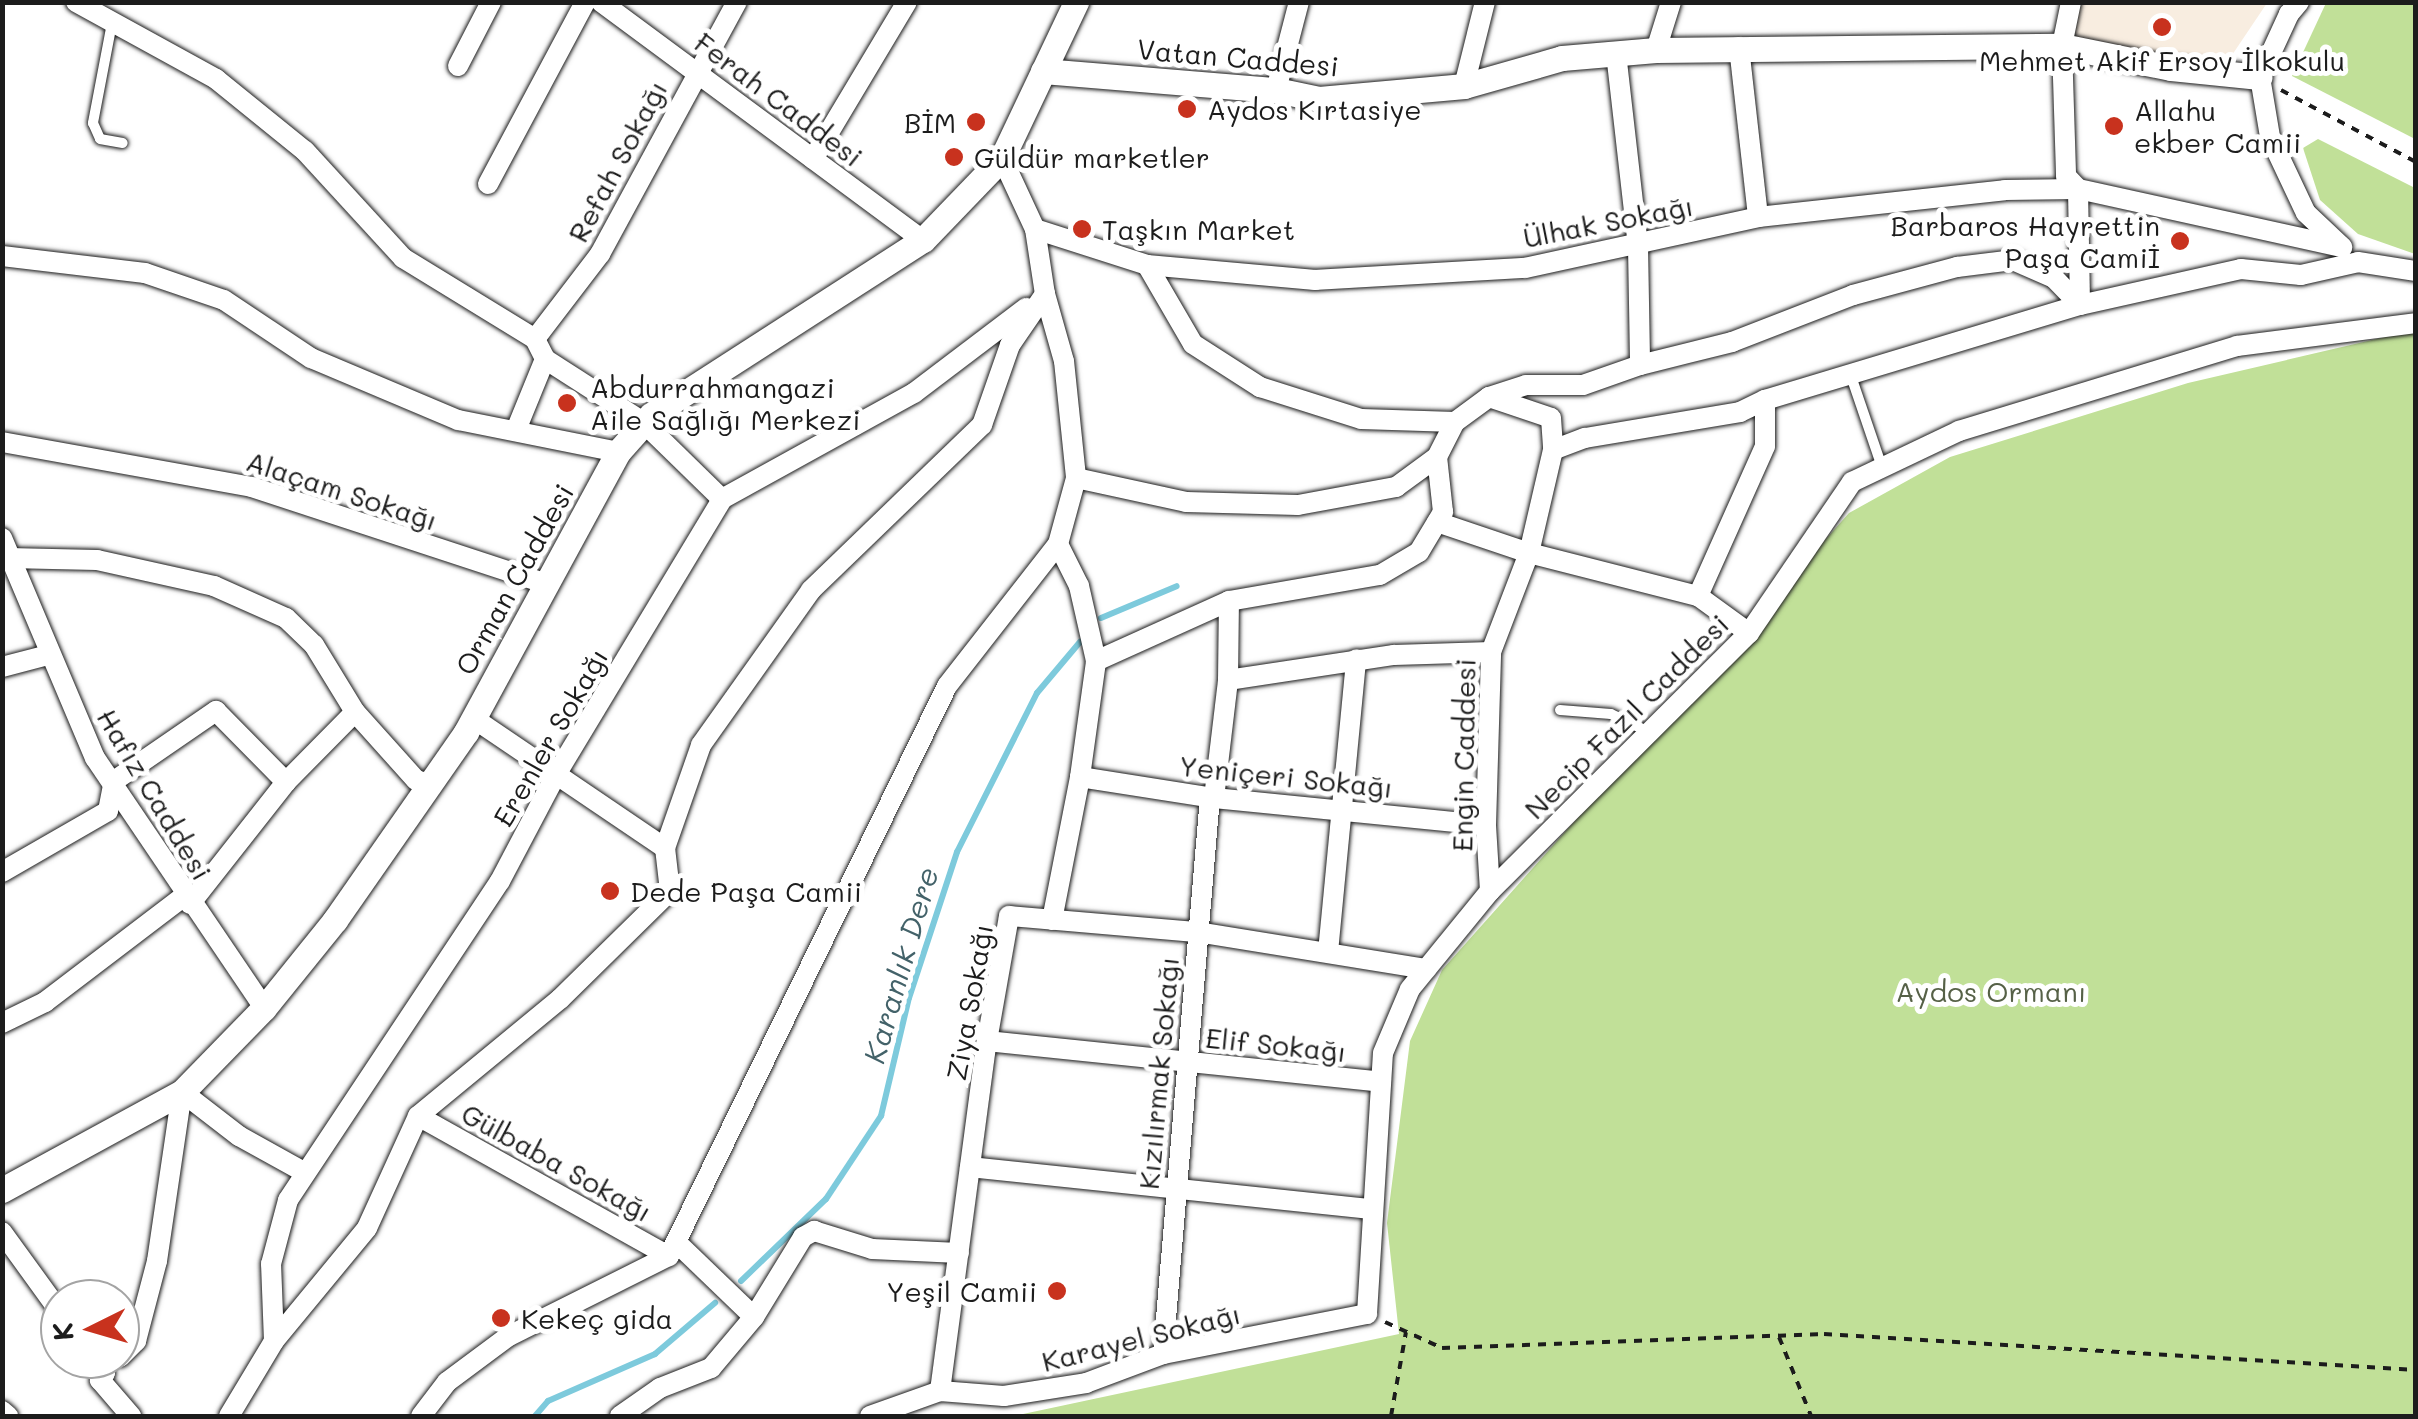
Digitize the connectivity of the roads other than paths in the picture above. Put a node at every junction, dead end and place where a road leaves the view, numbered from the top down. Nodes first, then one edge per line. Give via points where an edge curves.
1 (76, 2) edge
2 (491, 2) edge
3 (584, 2) edge
4 (601, 2) edge
5 (736, 2) edge
6 (907, 2) edge
7 (1076, 2) edge
8 (1300, 2) edge
9 (1485, 2) edge
10 (1671, 2) edge
11 (2071, 2) edge
12 (2299, 2) edge
13 (113, 20) junction
14 (2062, 46) junction
15 (1738, 47) junction
16 (1656, 50) junction
17 (1616, 53) junction
18 (458, 66) dead end
19 (1044, 71) junction
20 (696, 72) junction
21 (2260, 78) junction
22 (1464, 86) junction
23 (1276, 90) junction
24 (123, 143) dead end
25 (813, 158) junction
26 (1002, 158) junction
27 (488, 184) dead end
28 (2078, 189) junction
29 (1758, 217) junction
30 (1035, 229) junction
31 (923, 240) junction
32 (1638, 246) junction
33 (2350, 255) junction
34 (2, 256) edge
35 (1147, 265) junction
36 (2416, 272) edge
37 (1045, 294) junction
38 (2080, 305) junction
39 (2416, 323) edge
40 (535, 339) junction
41 (545, 359) junction
42 (1640, 365) junction
43 (1852, 376) junction
44 (1489, 397) junction
45 (1764, 400) junction
46 (643, 422) junction
47 (1455, 422) junction
48 (516, 430) junction
49 (2, 442) edge
50 (1553, 450) junction
51 (618, 452) junction
52 (1437, 457) junction
53 (1882, 467) junction
54 (1076, 478) junction
55 (722, 499) junction
56 (1436, 522) junction
57 (1058, 544) junction
58 (4, 545) edge
59 (1528, 553) junction
60 (544, 584) junction
61 (1698, 596) junction
62 (1228, 601) junction
63 (1749, 633) junction
64 (1490, 652) junction
65 (48, 655) junction
66 (1356, 659) junction
67 (1096, 660) junction
68 (2, 667) edge
69 (1228, 680) junction
70 (1560, 710) dead end
71 (354, 712) junction
72 (473, 718) junction
73 (1649, 732) junction
74 (558, 774) junction
75 (1080, 777) junction
76 (114, 781) junction
77 (286, 782) junction
78 (430, 784) junction
79 (1212, 798) junction
80 (1341, 810) junction
81 (1486, 826) junction
82 (665, 848) junction
83 (2, 872) edge
84 (1490, 891) junction
85 (187, 900) junction
86 (1052, 920) junction
87 (1197, 932) junction
88 (1328, 952) junction
89 (1426, 968) junction
90 (264, 1008) junction
91 (2, 1022) edge
92 (987, 1041) junction
93 (1187, 1062) junction
94 (1381, 1082) junction
95 (182, 1092) junction
96 (418, 1116) junction
97 (970, 1167) junction
98 (304, 1172) junction
99 (2, 1190) edge
100 (1176, 1191) junction
101 (1371, 1209) junction
102 (2, 1232) edge
103 (673, 1249) junction
104 (959, 1253) junction
105 (40, 1284) edge
106 (1367, 1314) joint
107 (754, 1317) junction
108 (140, 1326) edge
109 (274, 1340) junction
110 (1163, 1354) junction
111 (100, 1379) edge
112 (940, 1391) junction
113 (2, 1411) edge
114 (8, 1416) edge
115 (132, 1416) edge
116 (229, 1416) edge
117 (421, 1416) edge
118 (620, 1416) edge
119 (870, 1416) edge

1 - 13 street
2 - 18 street
3 - 27 street
4 - 20 street, Ferah Caddesi
5 - 20 street, Refah Sokağı
6 - 25 street
7 - 19 street, Orman Caddesi
8 - 23 street
9 - 22 street
10 - 16 street
11 - 14 street
12 - 21 street
13 - 24 lane via 93,123 100,139
13 - 40 street via 216,79 305,151 403,258
14 - 15 street, Vatan Caddesi
14 - 21 street, Vatan Caddesi
14 - 28 street via 2066,176
15 - 16 street, Vatan Caddesi
15 - 29 street
16 - 17 street, Vatan Caddesi
17 - 22 street, Vatan Caddesi via 1562,58
17 - 32 street
19 - 23 street, Vatan Caddesi
19 - 26 street, Orman Caddesi
20 - 25 street, Ferah Caddesi
20 - 40 street, Refah Sokağı via 600,254
21 - 33 street via 2270,138 2306,213
22 - 23 street, Vatan Caddesi via 1319,99
25 - 31 street, Ferah Caddesi
26 - 30 street
26 - 31 street, Orman Caddesi
28 - 29 street, Ülhak Sokağı via 2004,190
28 - 33 street, Ülhak Sokağı
28 - 38 street
29 - 32 street, Ülhak Sokağı
30 - 35 street, Ülhak Sokağı
30 - 37 street
31 - 46 street, Orman Caddesi
32 - 35 street, Ülhak Sokağı via 1526,268 1315,280
32 - 42 street
33 - 36 street
33 - 38 street via 2301,275 2242,270
34 - 48 street via 145,273 224,300 311,358 458,420
35 - 47 street via 1193,344 1260,387 1361,419
37 - 54 street via 1064,361
37 - 55 street via 914,393
37 - 82 street via 1010,345 982,425 810,590 701,744
38 - 42 street via 2054,278 2013,260 1957,267 1852,295 1732,342
38 - 43 street
39 - 53 street, Necip Fazıl Caddesi via 2236,346 1960,431
40 - 41 street
41 - 46 street
41 - 48 street
42 - 44 street via 1583,385 1526,385
43 - 45 street
43 - 53 lane
44 - 47 street
44 - 50 street via 1550,418
45 - 50 street via 1740,412 1585,438
45 - 61 street via 1765,446
46 - 51 street, Orman Caddesi
46 - 55 street
47 - 52 street
48 - 51 street
49 - 60 street, Alaçam Sokağı via 252,487
50 - 59 street, Engin Caddesi
51 - 60 street, Orman Caddesi
52 - 54 street via 1396,488 1298,505 1186,502
52 - 56 street via 1442,512
53 - 63 street, Necip Fazıl Caddesi via 1852,482
54 - 57 street
55 - 74 street, Erenler Sokağı
56 - 59 street
56 - 62 street via 1419,552 1380,576
57 - 67 street via 1079,586
57 - 103 street via 948,686
58 - 65 street, Hafız Caddesi
58 - 71 street via 214,586 286,618 314,645
59 - 61 street
59 - 64 street, Engin Caddesi
60 - 72 street, Orman Caddesi
61 - 63 street
62 - 67 street
62 - 69 street, Kızılırmak Sokağı
63 - 73 street, Necip Fazıl Caddesi
64 - 66 street
64 - 81 street, Engin Caddesi
65 - 68 street
65 - 76 street, Hafız Caddesi via 94,758
66 - 69 street
66 - 80 street
67 - 75 street
69 - 79 street, Kızılırmak Sokağı
70 - 73 lane via 1623,717
71 - 77 street
71 - 78 street via 416,780
72 - 74 street
72 - 78 street, Orman Caddesi
73 - 84 street, Necip Fazıl Caddesi
74 - 82 street
74 - 98 street, Erenler Sokağı via 500,881
75 - 79 street, Yeniçeri Sokağı
75 - 86 street
76 - 77 street via 216,711
76 - 83 street via 108,811
76 - 85 street, Hafız Caddesi
77 - 85 street
78 - 90 street, Orman Caddesi
79 - 80 street, Yeniçeri Sokağı
79 - 87 street, Kızılırmak Sokağı
80 - 81 street, Yeniçeri Sokağı
80 - 88 street
81 - 84 street, Engin Caddesi
82 - 96 street via 670,891 560,999
84 - 89 street, Necip Fazıl Caddesi
85 - 90 street, Hafız Caddesi
85 - 91 street via 44,1002
86 - 87 street, Ziya Sokağı
86 - 92 street, Ziya Sokağı via 1009,916
87 - 88 street, Ziya Sokağı
87 - 93 street, Kızılırmak Sokağı
88 - 89 street, Ziya Sokağı
89 - 94 street, Necip Fazıl Caddesi via 1382,1053
90 - 95 street, Orman Caddesi
92 - 93 street, Elif Sokağı
92 - 97 street, Ziya Sokağı
93 - 94 street, Elif Sokağı
93 - 100 street, Kızılırmak Sokağı
94 - 101 street, Necip Fazıl Caddesi
95 - 98 street via 239,1136
95 - 99 street, Orman Caddesi
95 - 108 street via 157,1261
96 - 103 street, Gülbaba Sokağı
96 - 109 street via 367,1228
97 - 100 street
97 - 104 street, Ziya Sokağı
98 - 109 street, Erenler Sokağı via 288,1200 271,1264
100 - 101 street
100 - 110 street, Kızılırmak Sokağı
101 - 106 street, Necip Fazıl Caddesi
102 - 105 street
103 - 107 street, Gülbaba Sokağı
103 - 117 street via 509,1336 447,1382
104 - 107 street via 872,1249 814,1231 793,1252
104 - 112 street, Ziya Sokağı
106 - 110 street, Karayel Sokağı
107 - 118 street via 711,1368 660,1388
109 - 116 street
110 - 112 street, Karayel Sokağı via 1086,1384 1004,1396
111 - 115 street
112 - 119 street, Karayel Sokağı
113 - 114 street

